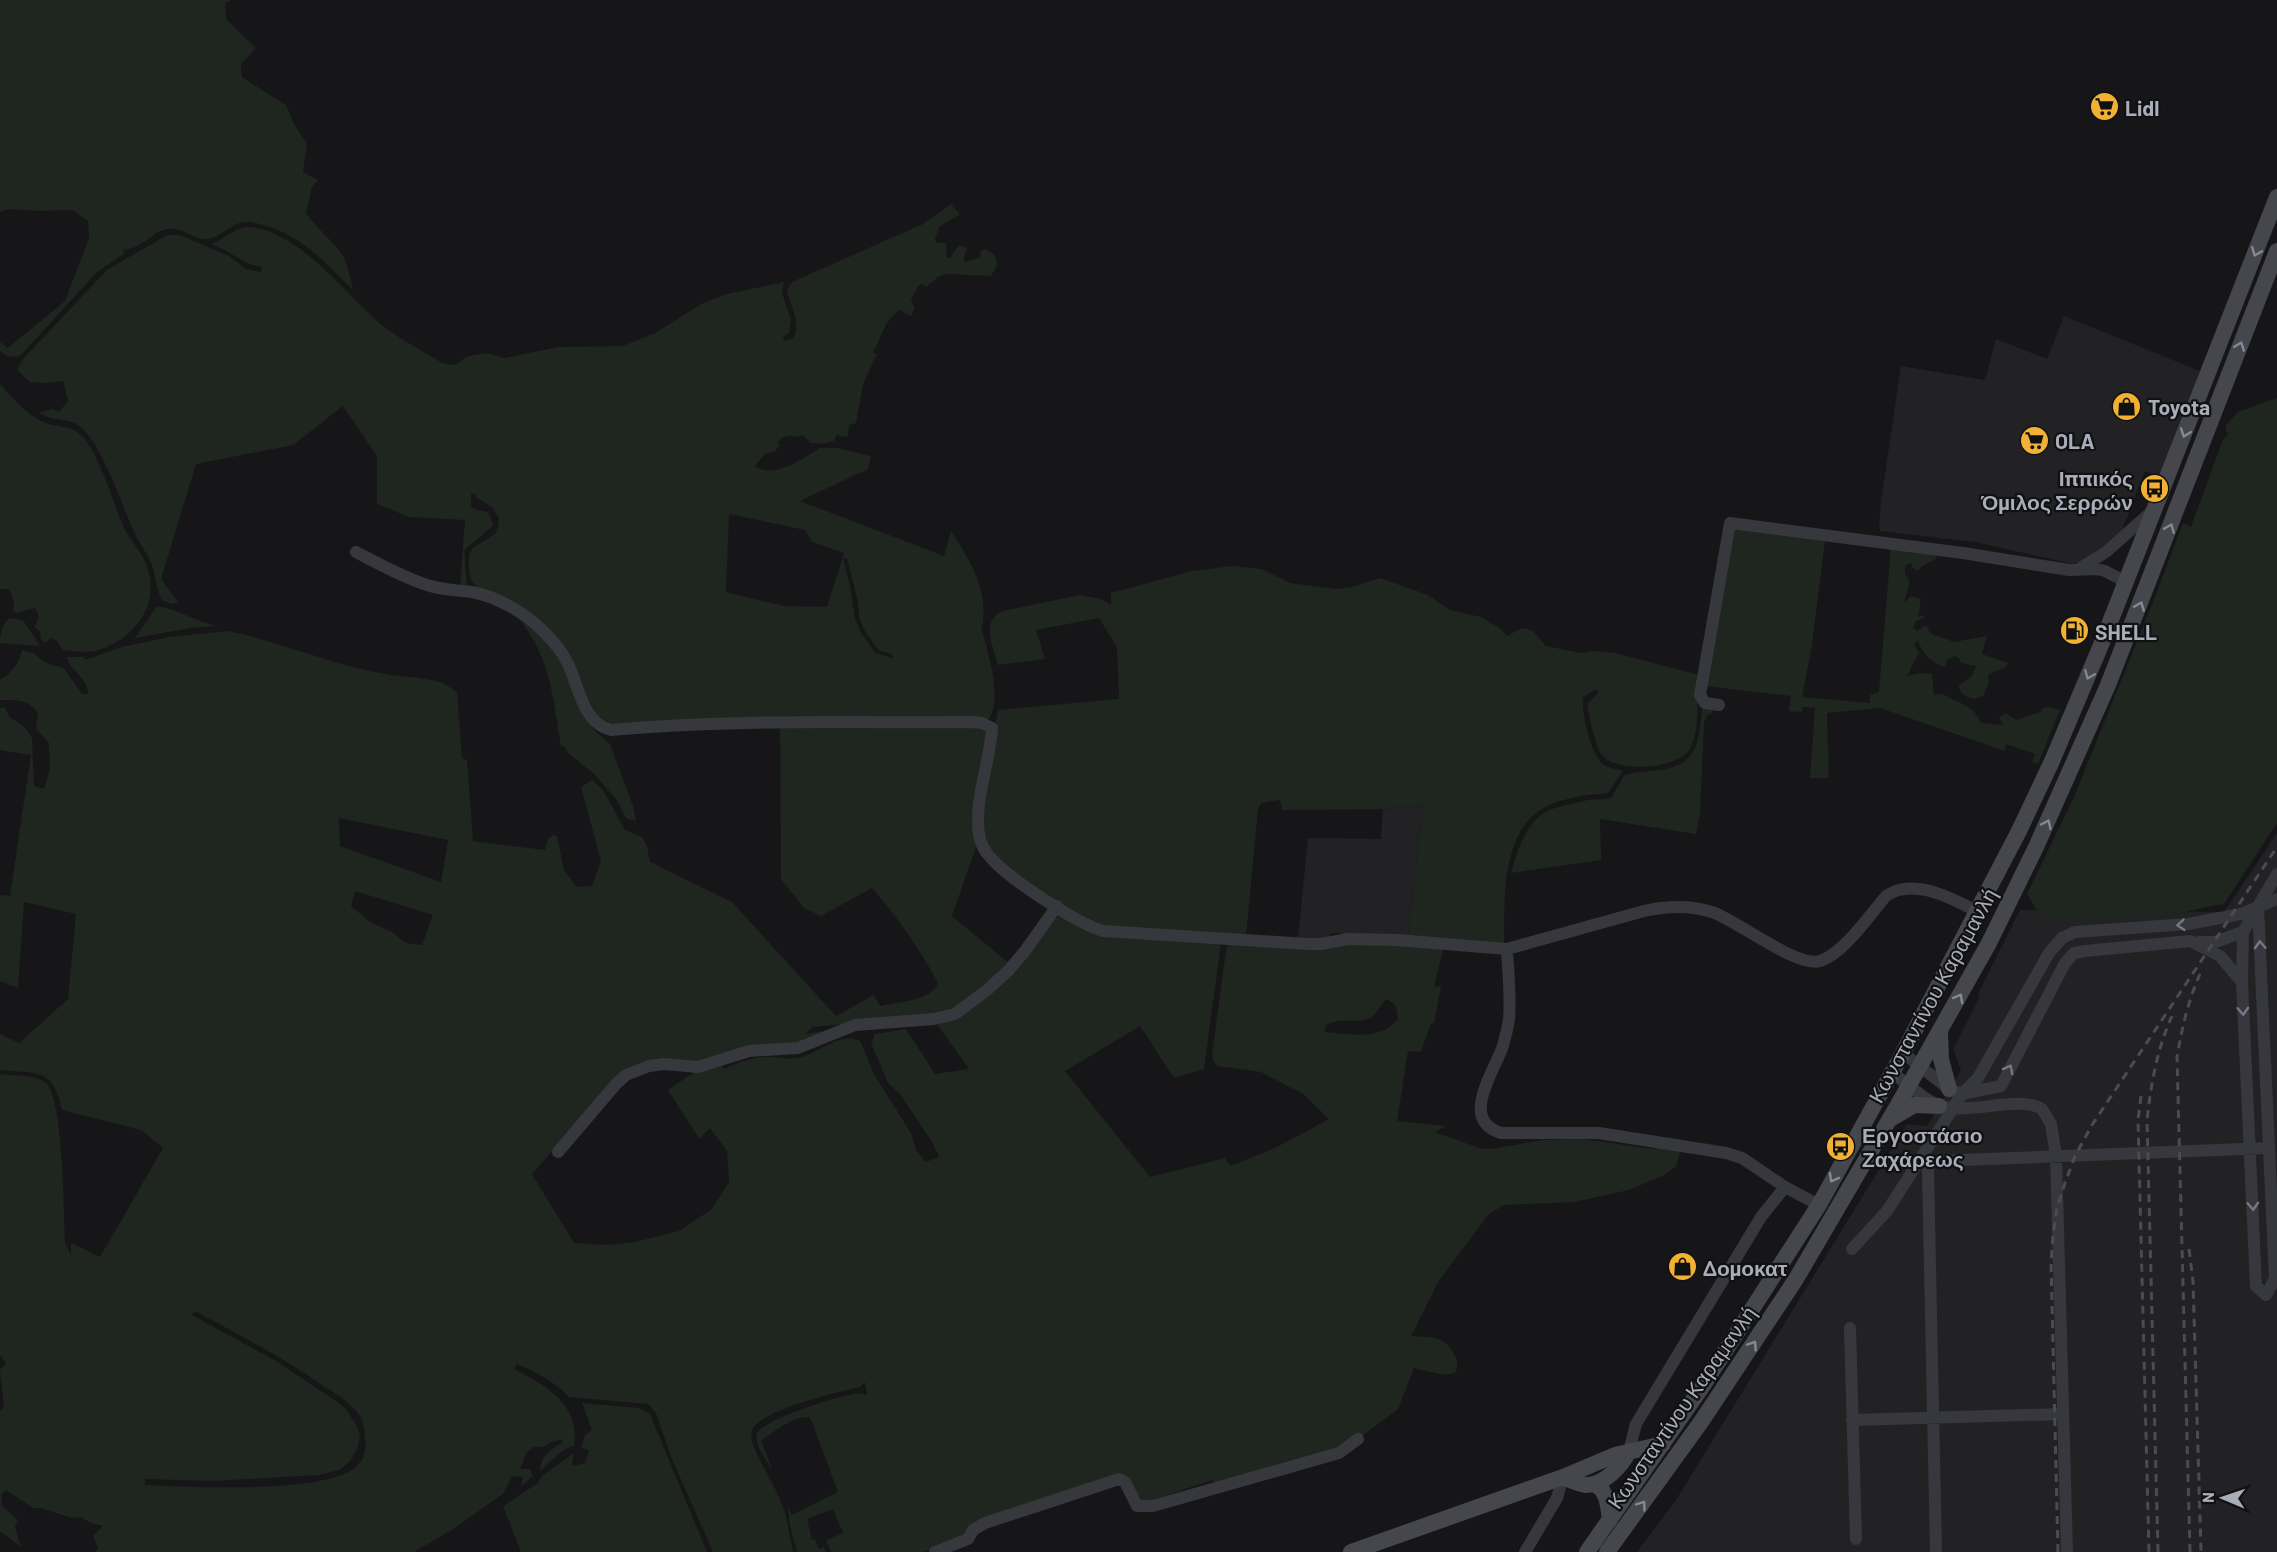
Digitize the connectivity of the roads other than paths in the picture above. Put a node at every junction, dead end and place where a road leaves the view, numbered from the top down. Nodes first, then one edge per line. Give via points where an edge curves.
1 (2277, 197) edge
2 (2277, 251) edge
3 (2160, 497) junction
4 (356, 552) dead end
5 (2075, 570) junction
6 (2126, 582) junction
7 (1719, 705) dead end
8 (2277, 874) edge
9 (2277, 899) edge
10 (1057, 906) junction
11 (2258, 907) junction
12 (1976, 911) junction
13 (2243, 932) junction
14 (2190, 941) junction
15 (1507, 949) junction
16 (2242, 982) junction
17 (1940, 1031) junction
18 (1903, 1053) junction
19 (1918, 1066) junction
20 (1892, 1072) junction
21 (1909, 1085) junction
22 (1956, 1091) junction
23 (1946, 1107) junction
24 (1889, 1121) junction
25 (2269, 1148) junction
26 (2249, 1149) junction
27 (558, 1152) dead end
28 (2055, 1156) junction
29 (1785, 1187) junction
30 (1819, 1205) junction
31 (1851, 1249) dead end
32 (1850, 1328) dead end
33 (2063, 1414) junction
34 (1933, 1419) junction
35 (1852, 1420) junction
36 (1358, 1439) dead end
37 (1663, 1444) junction
38 (1629, 1451) junction
39 (1563, 1477) junction
40 (1593, 1484) junction
41 (1610, 1520) junction
42 (1856, 1539) dead end
43 (935, 1552) edge
44 (1351, 1552) edge
45 (1525, 1552) edge
46 (1587, 1552) edge
47 (1607, 1552) edge
48 (1936, 1552) edge
49 (2067, 1552) edge

1 -> 3 main road, Κωνσταντίνου Καραμανλή
17 -> 2 main road, Κωνσταντίνου Καραμανλή via 1989,943 2091,724
3 - 5 street via 2133,530
3 - 6 main road, Κωνσταντίνου Καραμανλή
4 - 10 street via 427,585 489,596 531,621 565,658 586,709 602,728 717,723 989,725 990,748 979,810 980,840 992,860
5 - 6 street via 2099,569
5 - 7 street via 1730,523 1700,695 1705,703
6 -> 12 main road, Κωνσταντίνου Καραμανλή via 2052,761
8 - 11 street
9 - 11 street
10 - 15 street via 1088,926 1118,933 1308,944 1348,939 1397,940
10 - 27 street via 1008,971 955,1014 855,1025 798,1048 749,1051 698,1067 664,1064 641,1068 616,1084
11 - 13 street
11 -> 22 street via 2187,924 2080,932 2062,938 2049,953 1978,1078
25 -> 11 street
12 - 15 street via 1927,891 1895,891 1836,952 1818,962 1801,960 1731,920 1688,907 1644,911
12 - 18 main road, Κωνσταντίνου Καραμανλή
13 - 14 street via 2215,942
13 - 16 street
14 - 16 street via 2220,956
22 -> 14 street via 2001,1086 2065,963 2074,953
15 - 29 street via 1507,1027 1481,1101 1481,1114 1488,1127 1502,1133 1599,1133 1726,1153 1742,1158
16 -> 26 street
17 - 19 main road, Κωνσταντίνου Καραμανλή
17 - 22 main road via 1941,1059
18 - 19 street
18 - 20 main road, Κωνσταντίνου Καραμανλή
19 - 21 main road, Κωνσταντίνου Καραμανλή
19 - 22 street
20 - 21 street
20 -> 30 main road, Κωνσταντίνου Καραμανλή
21 - 23 street
21 - 24 main road, Κωνσταντίνου Καραμανλή
22 - 23 street
23 - 24 main road via 1914,1105
23 - 28 street via 2038,1107 2051,1124
23 - 31 street via 1887,1211
47 -> 24 main road, Κωνσταντίνου Καραμανλή via 1761,1333
25 - 26 street
26 -> 25 street via 2256,1286 2266,1295 2275,1280
26 - 28 street
28 - 33 street
28 - 34 street via 1929,1164
29 - 30 street
29 - 38 street via 1761,1217 1636,1424
30 - 37 main road, Κωνσταντίνου Καραμανλή
32 - 35 street
33 - 34 street
33 - 49 street
34 - 35 street
34 - 48 street
35 - 42 street
36 - 43 street via 1339,1453 1153,1506 1137,1506 1125,1482 1119,1479 985,1523 973,1530 968,1539
37 - 38 main road
37 - 41 main road, Κωνσταντίνου Καραμανλή
38 - 39 main road
38 - 40 main road via 1616,1470
39 - 40 main road via 1579,1484
39 - 44 main road
39 - 45 street via 1557,1498
40 - 41 main road via 1605,1494
41 - 46 main road, Κωνσταντίνου Καραμανλή

